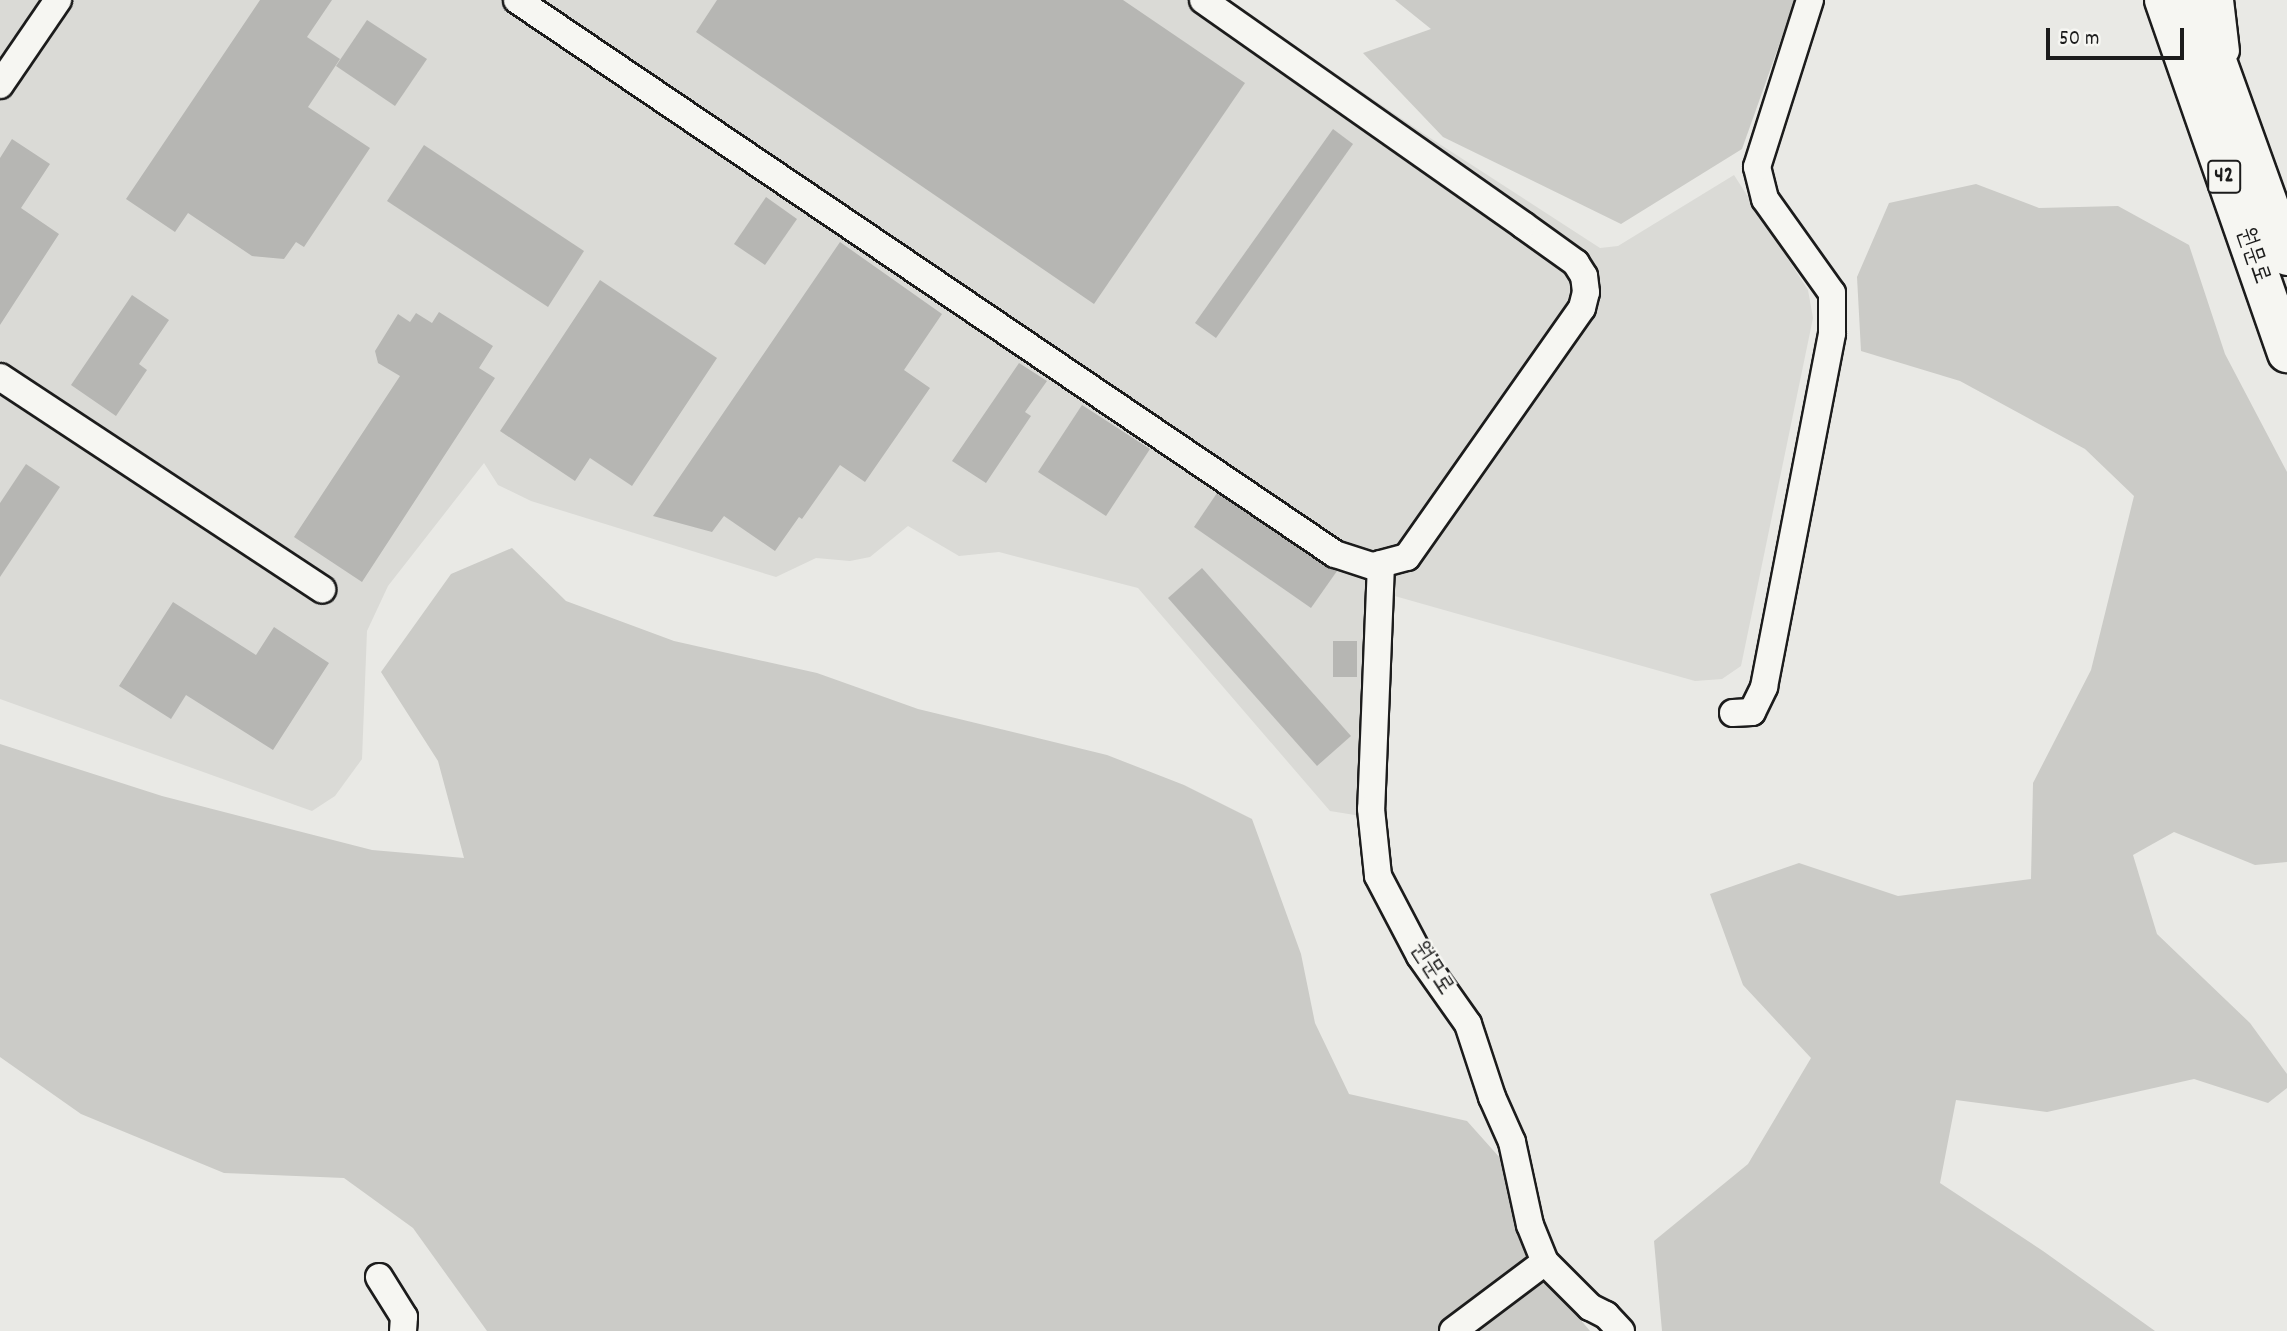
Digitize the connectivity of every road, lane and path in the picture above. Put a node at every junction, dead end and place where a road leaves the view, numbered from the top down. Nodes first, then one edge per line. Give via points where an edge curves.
1 (58, 0) edge
2 (517, 0) edge
3 (1203, 0) edge
4 (1810, 0) edge
5 (2164, 0) edge
6 (2195, 0) edge
7 (2220, 0) edge
8 (0, 85) edge
9 (2234, 109) junction
10 (2287, 257) edge
11 (2287, 353) edge
12 (0, 377) edge
13 (1381, 564) junction
14 (322, 589) dead end
15 (1732, 713) dead end
16 (1545, 1262) junction
17 (379, 1277) dead end
18 (403, 1331) edge
19 (1454, 1331) edge
20 (1621, 1331) edge

1 - 8 street
2 - 13 street via 1335,554 1373,566
3 - 13 street via 1576,263 1584,276 1582,308 1570,326 1407,557
4 - 15 street via 1757,167 1765,199 1832,293 1832,333 1764,687 1752,712
5 - 11 highway, 원문로 / 42
6 - 9 highway, 원문로 / 42
7 - 9 street
9 - 10 highway, 원문로 / 42
12 - 14 street
13 - 16 street, 원문로 via 1371,808 1378,876 1420,956 1468,1024 1512,1142 1530,1225
16 - 19 street
16 - 20 street, 원문로
17 - 18 street via 404,1317

